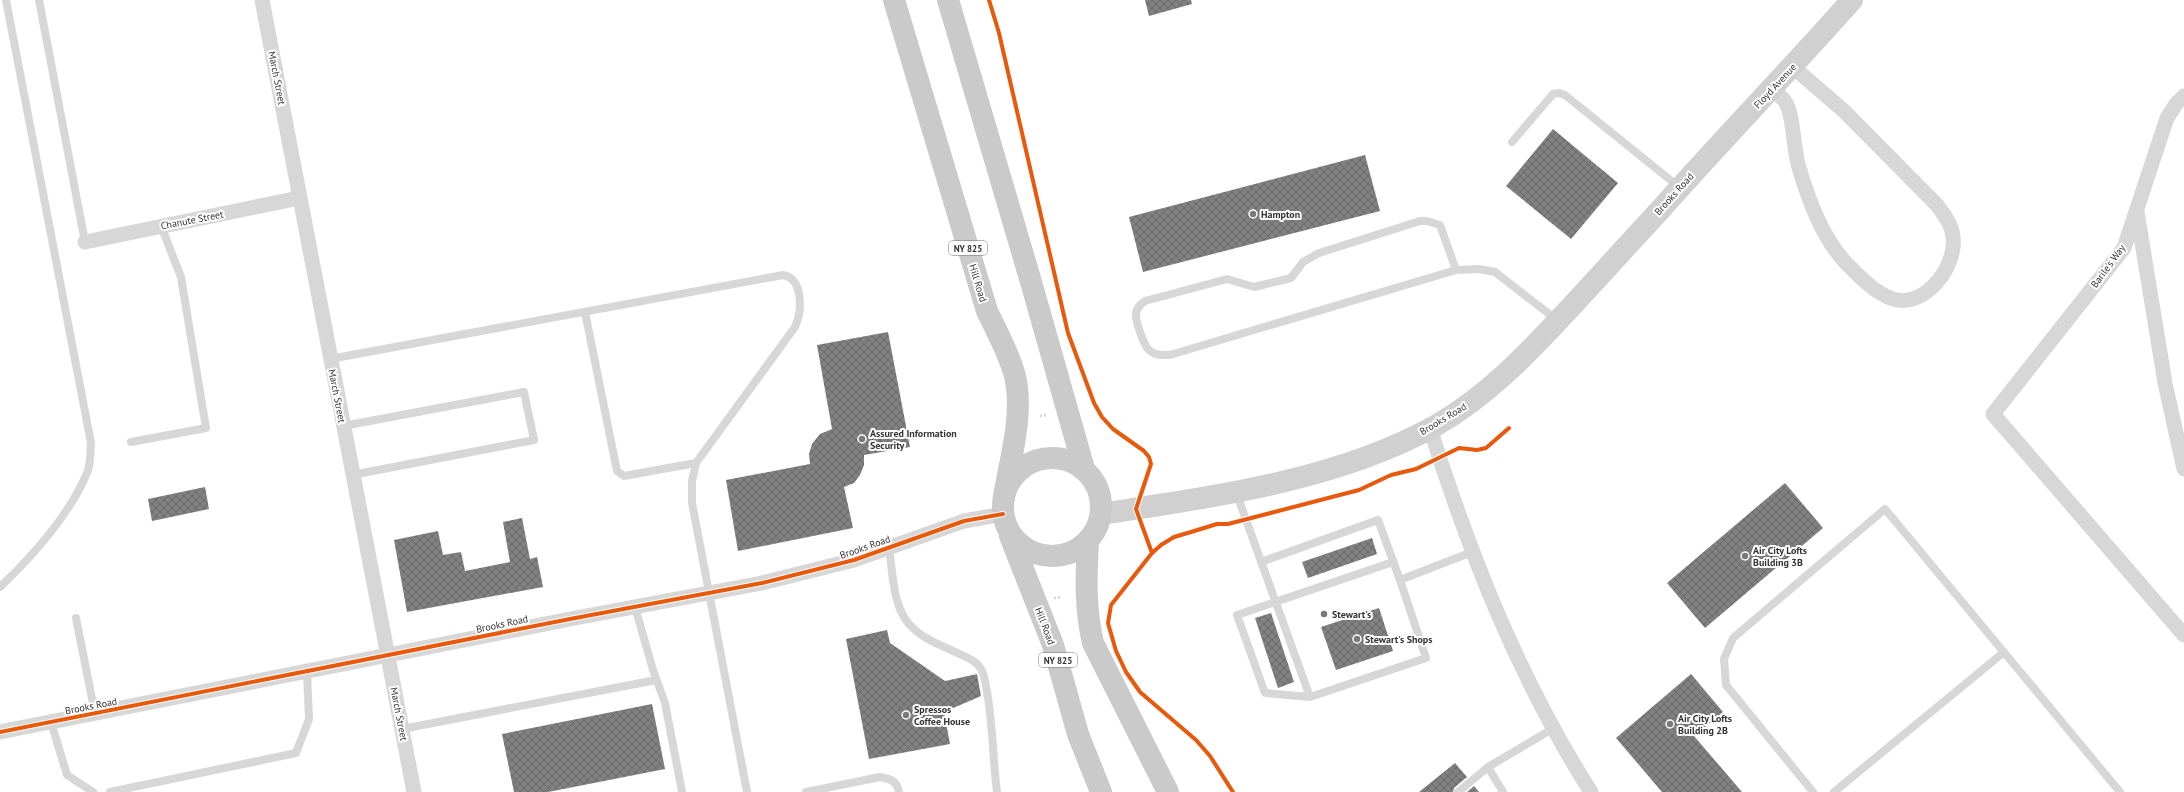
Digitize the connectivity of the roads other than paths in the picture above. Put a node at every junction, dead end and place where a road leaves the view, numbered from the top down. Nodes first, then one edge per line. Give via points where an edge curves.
1 (6, 0) edge
2 (39, 0) edge
3 (262, 0) edge
4 (894, 0) edge
5 (948, 0) edge
6 (1852, 0) edge
7 (1793, 67) junction
8 (1774, 89) junction
9 (2184, 96) edge
10 (1512, 142) dead end
11 (1696, 169) joint
12 (1680, 188) junction
13 (299, 198) junction
14 (2137, 212) junction
15 (161, 226) junction
16 (85, 242) joint
17 (1456, 270) junction
18 (585, 312) junction
19 (1558, 321) junction
20 (330, 359) junction
21 (343, 426) junction
22 (1430, 428) junction
23 (131, 442) dead end
24 (696, 463) junction
25 (1084, 469) junction
26 (2184, 469) edge
27 (352, 475) junction
28 (1236, 491) junction
29 (1005, 514) junction
30 (1101, 514) junction
31 (1088, 542) junction
32 (889, 547) junction
33 (1472, 552) junction
34 (1261, 562) junction
35 (1394, 562) junction
36 (1400, 580) junction
37 (0, 587) edge
38 (709, 593) junction
39 (1276, 602) junction
40 (635, 607) junction
41 (76, 618) dead end
42 (2184, 635) edge
43 (2004, 652) junction
44 (388, 656) junction
45 (307, 672) junction
46 (656, 680) junction
47 (1310, 697) junction
48 (95, 714) junction
49 (51, 722) junction
50 (1554, 728) junction
51 (402, 729) junction
52 (0, 732) edge
53 (1488, 768) junction
54 (93, 792) edge
55 (110, 792) edge
56 (414, 792) edge
57 (682, 792) edge
58 (748, 792) edge
59 (806, 792) edge
60 (899, 792) edge
61 (997, 792) edge
62 (1101, 792) edge
63 (1168, 792) edge
64 (1458, 792) edge
65 (1503, 792) edge
66 (1591, 792) edge
67 (1813, 792) edge
68 (1834, 792) edge
69 (2120, 792) edge

1 - 37 lane via 91,443 88,472 72,502 40,544
2 - 16 lane
3 - 13 street, March Street
4 - 29 main road, Hill Road / NY 825 via 987,311 1015,376 1018,402
5 - 25 main road
6 - 7 street, Floyd Avenue
7 - 8 street, Floyd Avenue
7 - 8 street via 1844,111 1937,205 1948,220 1954,251 1950,265 1930,288 1911,301 1893,299 1868,284 1846,263 1829,241 1816,215 1798,164 1788,105
8 - 11 street, Floyd Avenue
9 - 14 street, Barile's Way via 2167,118
10 - 12 lane via 1553,94 1559,93 1565,95
11 - 12 street, Brooks Road
12 - 19 street, Brooks Road
13 - 15 street, Chanute Street
13 - 20 street, March Street
14 - 26 street via 2165,383
14 - 42 street, Barile's Way via 2124,248 1993,414
15 - 16 street, Chanute Street
15 - 23 lane via 181,277 206,428
17 - 17 lane via 1170,355 1159,355 1149,350 1143,342 1135,314 1145,301 1228,280 1254,287 1291,278 1303,262 1319,253 1420,221 1440,225
17 - 19 lane via 1480,269 1495,272
18 - 20 lane
18 - 24 lane via 617,471 624,476
18 - 24 lane via 783,274 794,281 800,309 795,327
19 - 22 street, Brooks Road via 1528,353 1481,395
20 - 21 street, March Street
21 - 27 street, March Street
21 - 27 lane via 524,392 534,440
22 - 28 street, Brooks Road via 1370,455 1288,480
22 - 33 street
24 - 38 lane via 692,481 692,502
25 - 29 main road via 1069,460 1035,460 1021,469 1010,482
25 - 30 main road via 1095,481 1101,497
27 - 44 street, March Street
28 - 30 street, Brooks Road via 1190,501
28 - 34 lane
29 - 31 main road via 1017,542 1030,551 1045,556 1060,556 1075,551
29 - 32 street, Brooks Road via 964,521
29 - 62 main road, Hill Road / NY 825 via 1053,645 1078,734
30 - 31 main road via 1097,529
31 - 63 main road via 1085,594 1093,643
32 - 38 street, Brooks Road via 803,574
32 - 61 lane via 898,602 912,628 971,660 980,668 984,677 993,731
33 - 36 lane
33 - 50 street via 1533,691
34 - 35 lane via 1378,520
34 - 39 lane
35 - 36 lane
35 - 39 lane
36 - 47 lane via 1426,658
38 - 40 street, Brooks Road
38 - 58 lane
39 - 47 lane
39 - 47 lane via 1237,615 1265,693
40 - 44 street, Brooks Road
40 - 46 lane
41 - 48 lane
43 - 67 lane via 1886,509 1733,638 1724,659 1726,685
43 - 68 lane
43 - 69 lane
44 - 45 street, Brooks Road
44 - 51 street, March Street
45 - 48 street, Brooks Road
45 - 55 lane via 310,719 296,754
46 - 51 lane
46 - 57 lane via 665,703
48 - 49 street, Brooks Road
49 - 52 street, Brooks Road
49 - 54 lane via 67,775
50 - 53 lane
50 - 66 street
51 - 56 street, March Street
53 - 64 lane
53 - 65 lane
59 - 60 lane via 880,777 890,778 895,782

